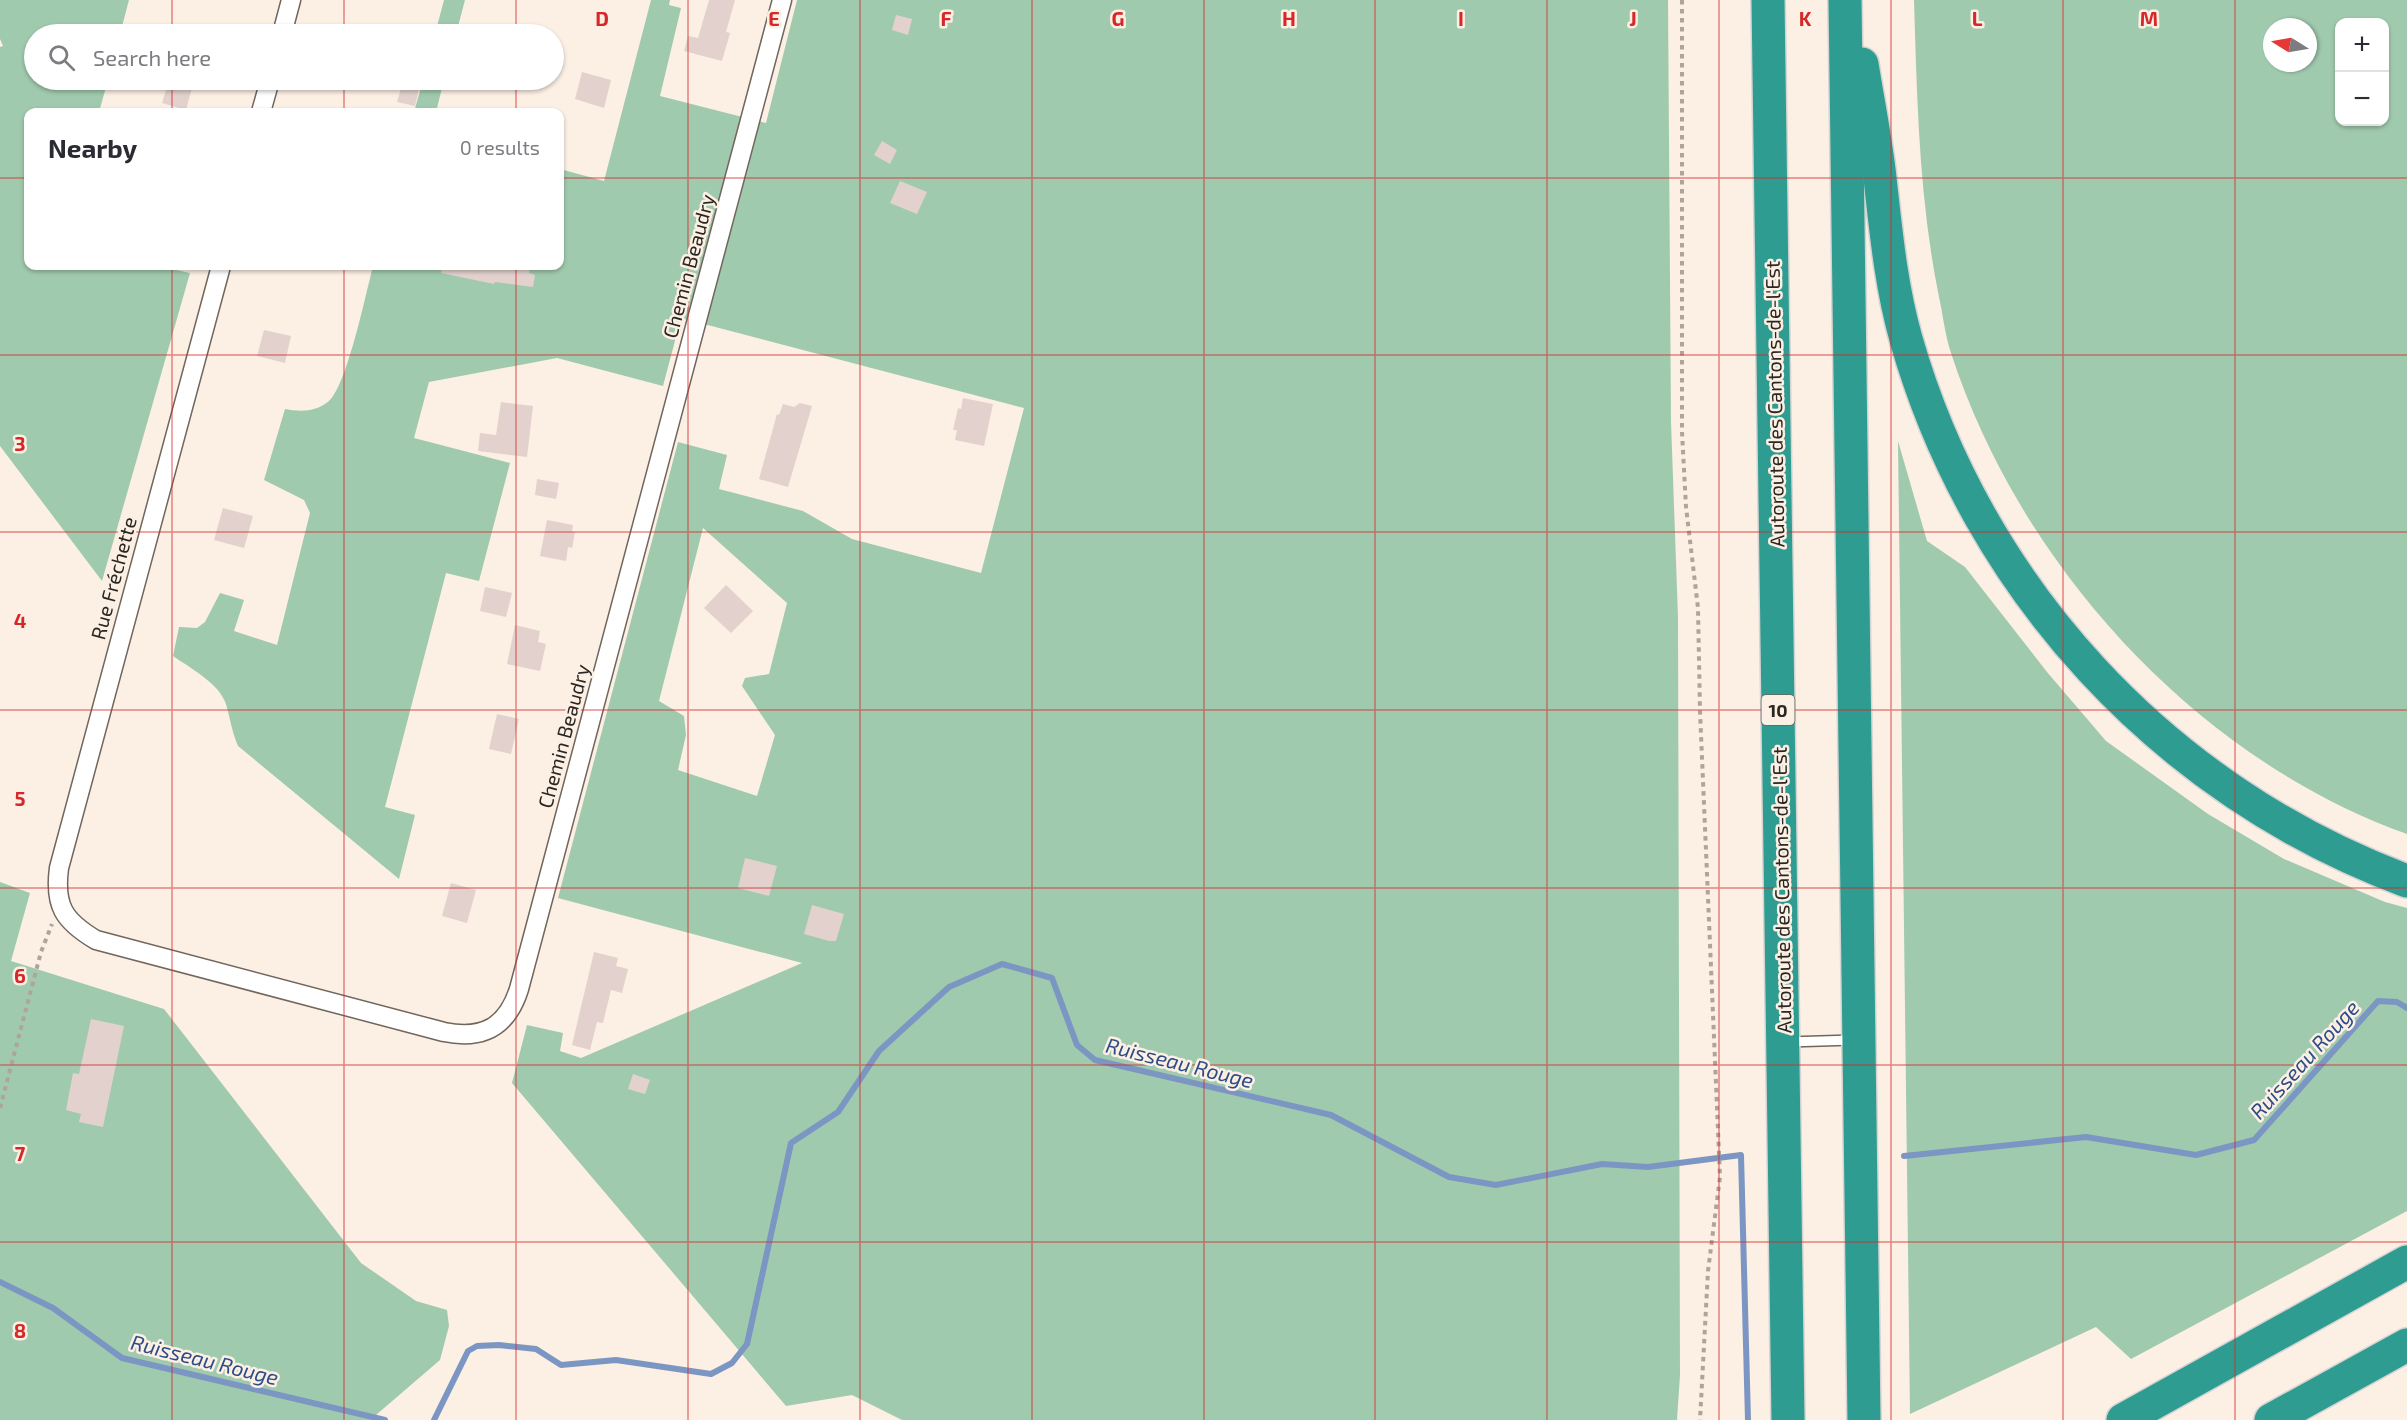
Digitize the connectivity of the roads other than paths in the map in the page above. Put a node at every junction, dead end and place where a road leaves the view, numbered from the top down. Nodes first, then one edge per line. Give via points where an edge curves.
1 (291, 0) edge
2 (782, 0) edge
3 (1768, 0) edge
4 (1845, 0) edge
5 (1852, 0) edge
6 (285, 24) edge
7 (267, 90) edge
8 (262, 108) edge
9 (220, 270) edge
10 (2407, 881) edge
11 (60, 904) joint
12 (1858, 1040) junction
13 (1783, 1042) junction
14 (2407, 1262) edge
15 (2407, 1345) edge
16 (1788, 1420) edge
17 (1864, 1420) edge
18 (2123, 1420) edge
19 (2271, 1420) edge

1 - 6 street
2 - 11 street, Chemin Beaudry via 519,989 504,1019 477,1034 444,1032 96,940 76,928
3 - 13 highway, Autoroute des Cantons-de-l'Est / 10
4 - 12 highway
5 - 10 highway via 1889,259 1905,336 1950,459 1998,547 2078,656 2135,715 2175,749 2237,795 2300,832
7 - 8 street
9 - 11 street, Rue Fréchette via 59,868 56,888
12 - 13 lane
12 - 17 highway
13 - 16 highway, Autoroute des Cantons-de-l'Est / 10
14 - 18 highway
15 - 19 highway

